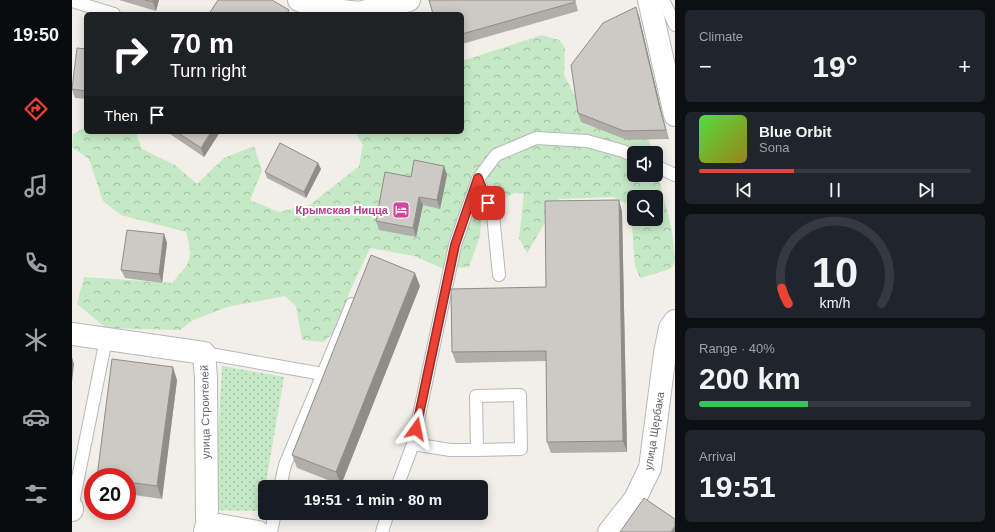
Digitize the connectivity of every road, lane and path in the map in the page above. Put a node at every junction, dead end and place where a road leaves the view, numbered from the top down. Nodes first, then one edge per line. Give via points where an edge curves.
1 (299, 0) edge
2 (410, 0) edge
3 (649, 0) edge
4 (663, 0) edge
5 (72, 1) edge
6 (108, 12) edge
7 (350, 12) edge
8 (363, 12) edge
9 (675, 25) edge
10 (675, 115) edge
11 (627, 153) edge
12 (663, 169) edge
13 (675, 174) edge
14 (478, 178) junction
15 (499, 275) dead end
16 (356, 295) edge
17 (675, 321) edge
18 (72, 334) edge
19 (106, 339) junction
20 (204, 353) junction
21 (323, 374) junction
22 (413, 444) junction
23 (477, 450) junction
24 (282, 480) edge
25 (400, 480) edge
26 (72, 509) edge
27 (273, 520) edge
28 (386, 520) edge
29 (206, 527) edge
30 (252, 531) edge
31 (270, 532) edge
32 (382, 532) edge
33 (609, 532) edge

1 - 7 street via 325,9
2 - 8 street
3 - 10 street
4 - 9 lane
5 - 6 lane
11 - 14 lane via 587,141 536,138 496,155
12 - 13 lane
14 - 15 lane via 493,215
14 - 22 lane via 455,245
16 - 21 lane
17 - 33 street, улица Щербака via 670,328 664,353 650,468 635,499
18 - 19 street, улица Строителей
19 - 20 street, улица Строителей
19 - 26 lane
20 - 21 lane
20 - 29 street, улица Строителей
21 - 24 lane via 285,465
22 - 23 lane via 450,450
22 - 25 lane
23 - 23 lane via 521,449 520,395 476,396
27 - 31 lane
28 - 32 lane
29 - 30 street

